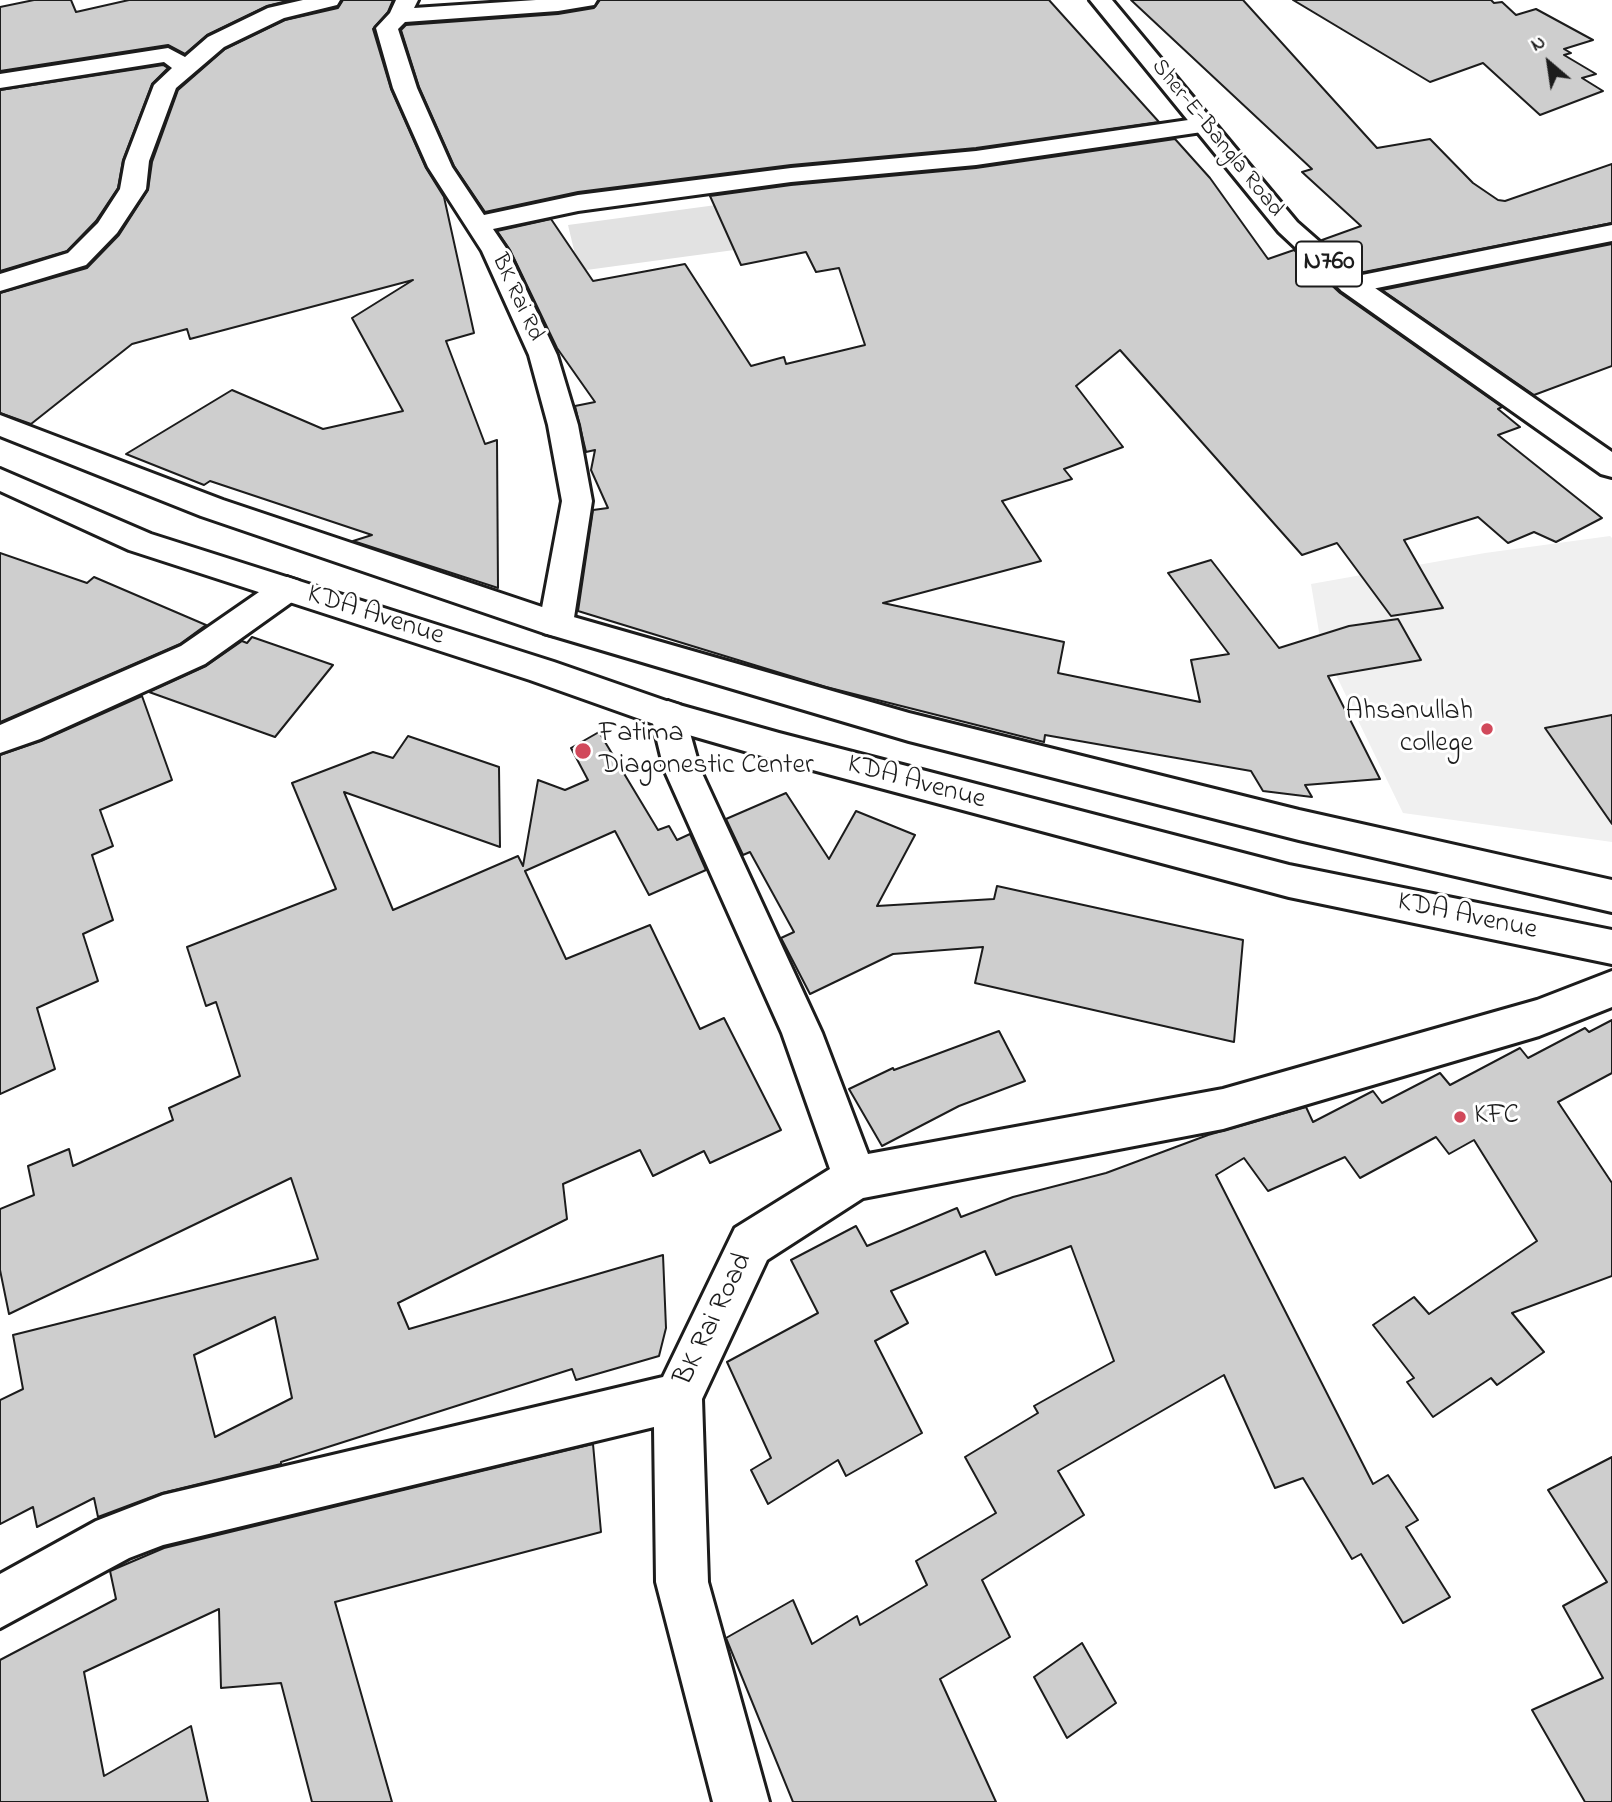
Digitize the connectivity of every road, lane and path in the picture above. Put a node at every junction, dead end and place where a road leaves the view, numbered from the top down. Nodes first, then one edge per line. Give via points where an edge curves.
1 (329, 0) edge
2 (586, 0) edge
3 (1101, 0) edge
4 (403, 8) edge
5 (186, 68) junction
6 (0, 81) edge
7 (1202, 125) junction
8 (478, 224) junction
9 (1612, 233) edge
10 (0, 283) edge
11 (1352, 285) junction
12 (0, 425) edge
13 (1612, 467) edge
14 (0, 479) edge
15 (287, 589) junction
16 (556, 624) junction
17 (668, 715) junction
18 (0, 739) edge
19 (1612, 896) edge
20 (1612, 947) edge
21 (1612, 989) edge
22 (855, 1178) junction
23 (678, 1397) junction
24 (0, 1602) edge
25 (741, 1802) edge

1 - 5 main road via 264,19 216,42
2 - 4 main road via 558,5
3 - 7 main road, Sher-E-Bangla Road / N760
4 - 8 main road, BK Rai Rd via 387,28 405,88 440,167
5 - 6 main road via 168,55
5 - 10 main road via 166,85 137,161 133,189 108,228 77,258
7 - 8 main road via 976,158 791,175 578,203
7 - 11 main road, Sher-E-Bangla Road / N760 via 1288,227
8 - 16 main road, BK Rai Rd via 543,355 563,425 577,502
9 - 11 main road
11 - 13 main road, Sher-E-Bangla Road / N760
12 - 16 main road via 212,508
14 - 15 main road, KDA Avenue via 140,542
15 - 17 main road, KDA Avenue
15 - 18 main road via 194,655
16 - 19 main road via 909,727 1299,825
17 - 20 main road, KDA Avenue via 1289,881
17 - 22 main road via 682,769 802,1033
21 - 22 main road via 1539,1018 1223,1108
22 - 23 main road, BK Rai Road via 751,1244
23 - 24 main road via 163,1520 114,1539
23 - 25 main road, BK Rai Road via 682,1582

